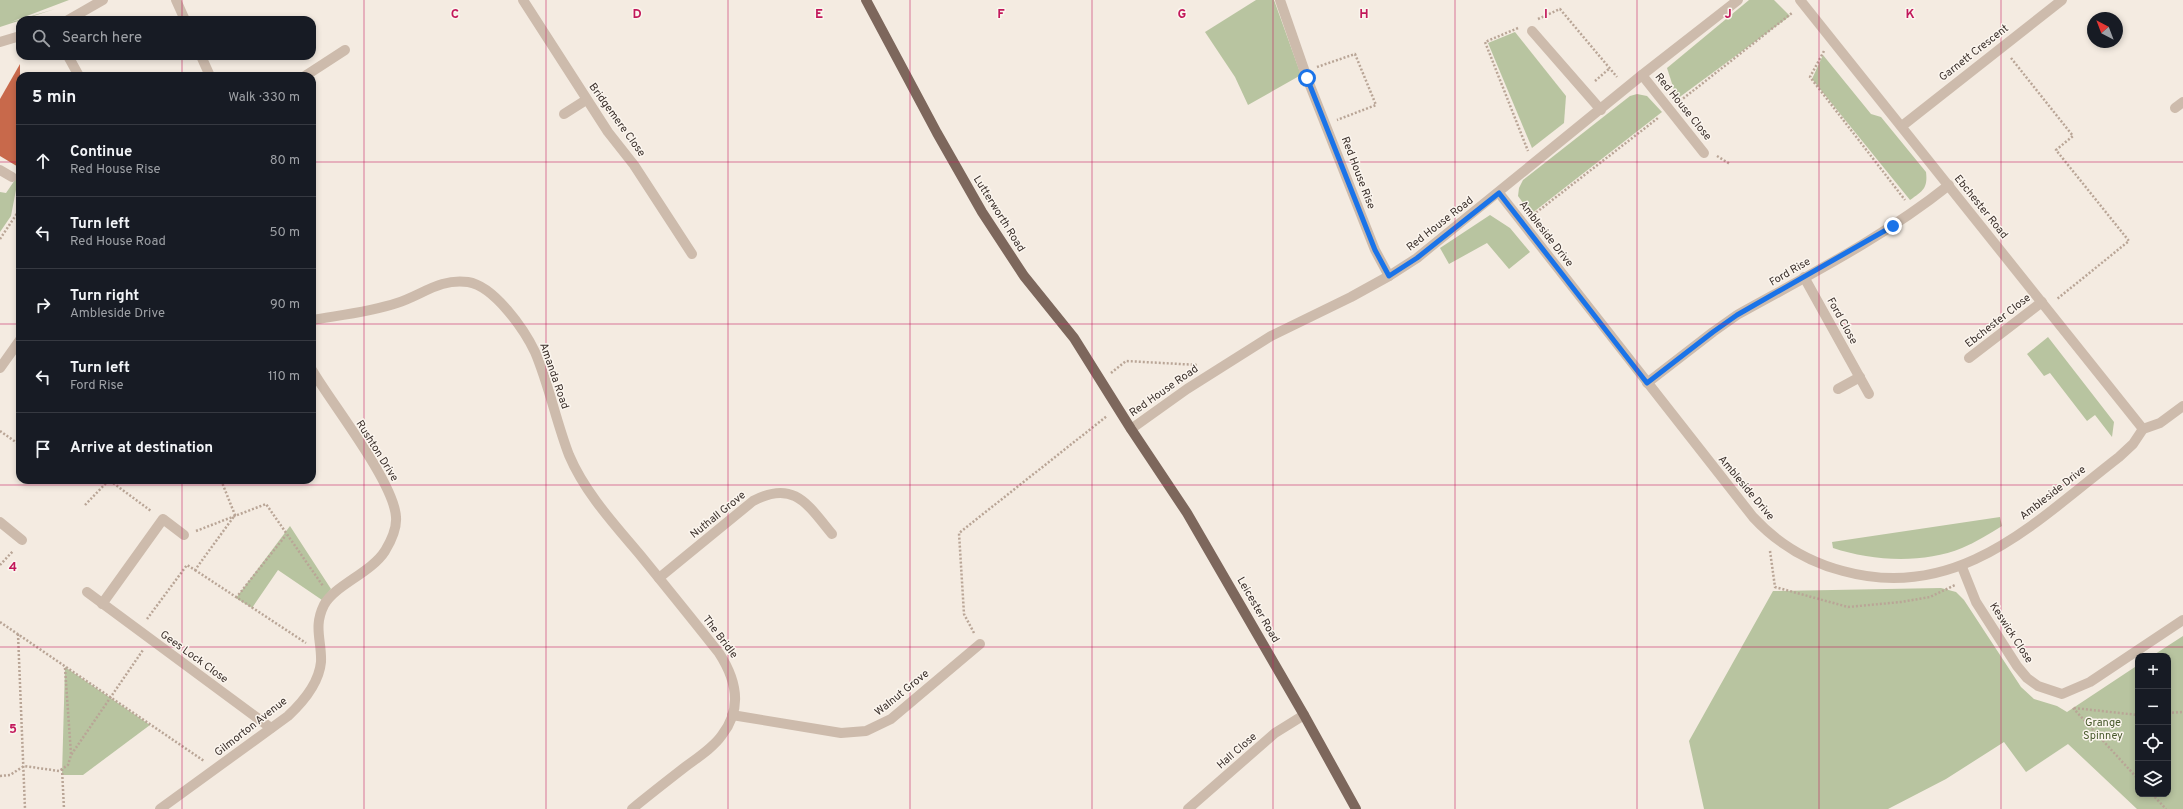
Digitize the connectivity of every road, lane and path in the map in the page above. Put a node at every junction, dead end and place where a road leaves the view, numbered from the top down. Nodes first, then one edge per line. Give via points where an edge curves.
1 (103, 0) edge
2 (176, 0) edge
3 (523, 0) edge
4 (866, 0) edge
5 (1280, 0) edge
6 (1738, 0) edge
7 (2062, 0) edge
8 (1804, 1) edge
9 (75, 16) edge
10 (183, 16) edge
11 (1533, 26) joint
12 (1520, 27) dead end
13 (16, 37) edge
14 (1831, 39) junction
15 (0, 42) edge
16 (2002, 46) junction
17 (345, 50) dead end
18 (70, 60) edge
19 (204, 60) edge
20 (1610, 68) junction
21 (77, 72) edge
22 (208, 72) edge
23 (311, 72) edge
24 (1306, 74) junction
25 (1642, 75) junction
26 (1627, 88) junction
27 (1584, 91) junction
28 (586, 100) junction
29 (1600, 110) junction
30 (564, 114) dead end
31 (1326, 124) junction
32 (1902, 126) junction
33 (1704, 153) dead end
34 (1536, 163) junction
35 (0, 170) edge
36 (12, 177) dead end
37 (1949, 185) junction
38 (1499, 193) junction
39 (1914, 212) junction
40 (16, 217) edge
41 (0, 239) edge
42 (692, 254) dead end
43 (1389, 276) junction
44 (1804, 278) junction
45 (2044, 305) junction
46 (316, 319) edge
47 (16, 346) edge
48 (1969, 358) dead end
49 (0, 368) edge
50 (316, 376) edge
51 (1207, 376) junction
52 (1860, 377) junction
53 (1102, 382) junction
54 (1647, 383) junction
55 (1838, 389) dead end
56 (1869, 394) dead end
57 (2183, 406) edge
58 (1118, 407) junction
59 (1131, 429) junction
60 (2144, 429) junction
61 (0, 431) edge
62 (16, 442) edge
63 (105, 484) edge
64 (115, 484) edge
65 (223, 484) edge
66 (85, 505) dead end
67 (604, 512) joint
68 (235, 515) junction
69 (163, 519) junction
70 (0, 522) edge
71 (1767, 532) junction
72 (832, 534) dead end
73 (184, 535) joint
74 (286, 535) junction
75 (22, 540) joint
76 (0, 566) edge
77 (1962, 567) junction
78 (195, 570) junction
79 (659, 578) junction
80 (1966, 580) junction
81 (86, 592) dead end
82 (330, 596) junction
83 (236, 598) junction
84 (102, 604) junction
85 (2183, 620) edge
86 (0, 622) edge
87 (138, 630) junction
88 (18, 634) junction
89 (150, 640) junction
90 (980, 644) joint
91 (320, 652) junction
92 (65, 667) junction
93 (2062, 694) junction
94 (110, 698) junction
95 (2073, 708) junction
96 (2183, 712) edge
97 (2171, 713) edge
98 (732, 715) junction
99 (1304, 715) junction
100 (2135, 715) edge
101 (271, 728) junction
102 (71, 755) junction
103 (24, 766) junction
104 (62, 769) junction
105 (216, 769) junction
106 (0, 776) edge
107 (2135, 776) edge
108 (2155, 797) edge
109 (25, 809) edge
110 (64, 809) edge
111 (160, 809) edge
112 (632, 809) edge
113 (1188, 809) edge
114 (1356, 809) edge
115 (2166, 809) edge

1 - 9 street
2 - 10 street
3 - 28 street, Bridgemere Close
4 - 53 main road, Lutterworth Road via 982,212 1024,276 1074,338
5 - 24 street, Red House Rise
6 - 25 street, Red House Road
7 - 16 street, Garnett Crescent
8 - 14 street, Ebchester Road
11 - 20 path via 1560,9
11 - 27 street
12 - 34 path via 1485,42 1528,152
13 - 15 street
14 - 32 street, Ebchester Road
14 - 39 path via 1810,77
16 - 32 street, Garnett Crescent
16 - 45 path via 2074,136 2056,150 2129,240
17 - 23 street
18 - 21 street
19 - 22 street
20 - 26 path
20 - 27 path
24 - 31 street, Red House Rise
24 - 31 path via 1355,54 1376,105
25 - 26 street, Red House Road
25 - 33 street, Red House Close
26 - 29 street, Red House Road
27 - 29 street
28 - 30 street
28 - 42 street, Bridgemere Close via 634,165
29 - 34 street, Red House Road
31 - 43 street, Red House Rise via 1375,250
32 - 37 street, Ebchester Road
34 - 38 street, Red House Road
35 - 36 street
37 - 39 street, Ford Rise
37 - 45 street, Ebchester Road
38 - 43 street, Red House Road via 1417,258
38 - 54 street, Ambleside Drive
39 - 44 street, Ford Rise
40 - 41 path
43 - 51 street, Red House Road via 1270,336
44 - 52 street, Ford Close
44 - 54 street, Ford Rise via 1737,315
45 - 48 street, Ebchester Close
45 - 60 street, Ebchester Road
46 - 67 street, Amanda Road via 399,303 448,281 469,282 487,290 499,300 535,352 570,457
47 - 49 street
50 - 82 street, Rushton Drive via 375,467 390,494 396,517 393,536 384,553 364,572
51 - 53 path via 1198,365 1126,361
51 - 59 street, Red House Road
52 - 55 street
52 - 56 street, Ford Close
53 - 58 main road, Lutterworth Road
54 - 71 street, Ambleside Drive
57 - 60 street via 2160,423
58 - 59 main road, Lutterworth Road
58 - 90 path via 959,533 964,614
59 - 99 main road, Leicester Road via 1187,513
60 - 77 street, Ambleside Drive via 2120,456 2016,537
61 - 62 path
63 - 66 path
64 - 69 path
65 - 68 path
67 - 79 street, The Bridle
68 - 73 path
68 - 74 path via 266,504
68 - 78 path
69 - 73 street
69 - 84 street
70 - 75 street
71 - 77 street, Ambleside Drive via 1811,559 1830,568 1851,573 1920,577
71 - 80 path via 1775,587 1829,603 1848,607 1901,602 1930,597
72 - 79 street, Nuthall Grove via 809,506 797,497 782,492 767,494 753,501
74 - 82 path
74 - 83 path
75 - 76 path
77 - 80 street, Keswick Close
78 - 83 path
78 - 87 path via 187,565
79 - 98 street, The Bridle via 728,667 734,684 735,700
80 - 93 street, Keswick Close via 1976,602 2027,678 2038,686
81 - 84 street, Gees Lock Close
82 - 91 street, Gilmorton Avenue via 320,617 317,635
83 - 91 path
84 - 87 street, Gees Lock Close
85 - 93 street via 2090,682
86 - 88 path
87 - 89 street, Gees Lock Close
88 - 92 path
88 - 103 path
89 - 94 path
89 - 101 street, Gees Lock Close
90 - 98 street, Walnut Grove via 891,719 866,732 841,733
91 - 101 street, Gilmorton Avenue via 321,663 316,679 304,700
92 - 94 path
92 - 102 path
93 - 95 path
94 - 102 path
94 - 105 path
95 - 100 path
95 - 107 path
96 - 97 path
98 - 112 street, The Bridle via 722,736
99 - 113 street, Hall Close via 1276,733
99 - 114 main road, Leicester Road
101 - 105 street, Gilmorton Avenue
102 - 104 path via 68,765
103 - 104 path via 58,771
103 - 106 path via 10,775
103 - 109 path
104 - 110 path
105 - 111 street, Gilmorton Avenue
108 - 115 path

